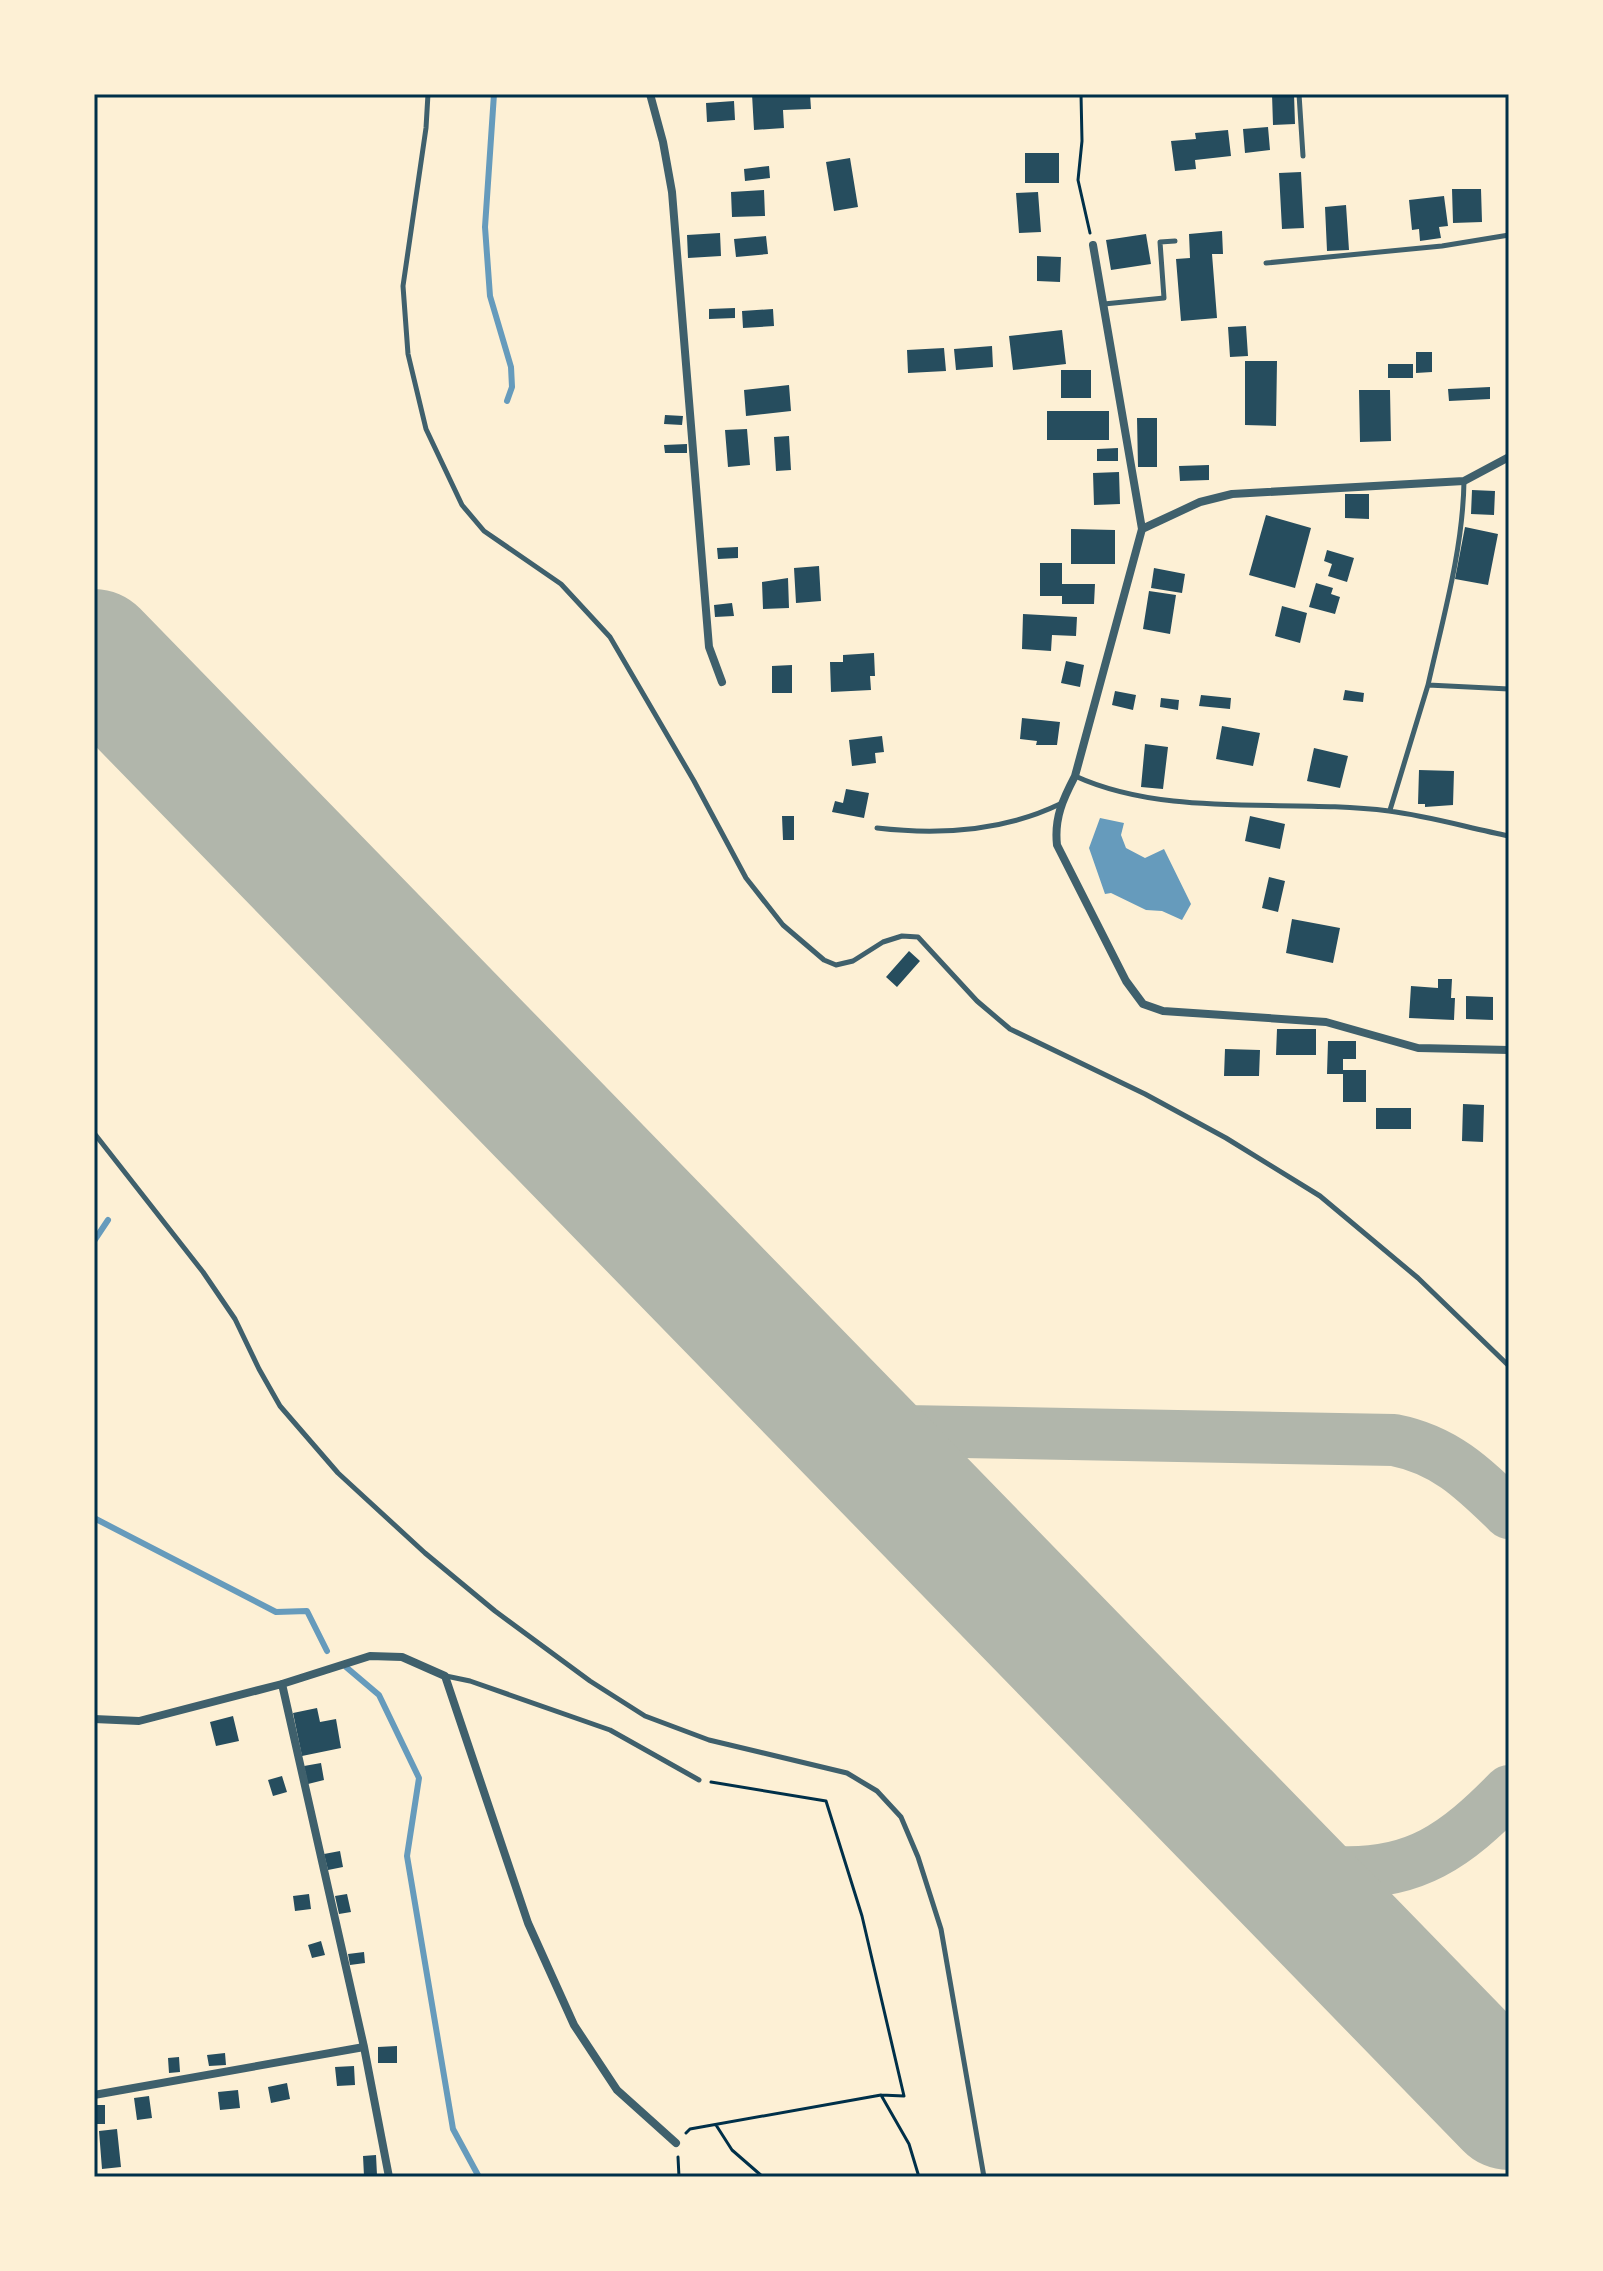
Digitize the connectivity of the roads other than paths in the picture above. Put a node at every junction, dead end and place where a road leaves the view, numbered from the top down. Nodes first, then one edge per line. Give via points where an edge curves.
1 (428, 94) edge
2 (650, 94) edge
3 (1299, 94) edge
4 (1303, 156) dead end
5 (1509, 235) edge
6 (1175, 241) dead end
7 (1093, 245) road end
8 (1266, 263) dead end
9 (1103, 305) junction
10 (1509, 457) edge
11 (1464, 481) junction
12 (1142, 529) junction
13 (722, 682) dead end
14 (1428, 685) junction
15 (1509, 689) edge
16 (1075, 776) junction
17 (1061, 803) junction
18 (1389, 811) junction
19 (877, 828) dead end
20 (1509, 836) edge
21 (1509, 1050) edge
22 (94, 1133) edge
23 (1509, 1366) edge
24 (445, 1676) junction
25 (282, 1684) junction
26 (94, 1719) edge
27 (699, 1780) road end
28 (364, 2047) junction
29 (94, 2095) edge
30 (676, 2143) road end
31 (389, 2177) edge
32 (984, 2177) edge

1 - 23 lane via 403,286 408,354 426,429 462,505 484,531 561,584 610,637 746,878 783,925 836,965 883,942 918,937 1010,1029 1145,1094 1320,1196 1418,1278
2 - 13 street via 672,192 709,647
3 - 4 lane
5 - 8 lane
6 - 9 lane via 1160,242 1164,298
7 - 9 street
9 - 12 street
10 - 11 street
11 - 12 street via 1232,494 1200,502
11 - 14 lane via 1458,547
12 - 16 street
14 - 15 lane
14 - 18 lane
16 - 17 street
16 - 18 lane via 1101,788 1172,800
17 - 19 lane via 1041,813 969,829
17 - 21 street via 1057,845 1126,981 1143,1004 1163,1011 1326,1022 1418,1048
18 - 20 lane
22 - 32 lane via 219,1295 280,1406 338,1473 425,1553 506,1620 645,1716 709,1740 847,1773 877,1791 901,1817 941,1929
24 - 25 street via 402,1657 370,1656
24 - 27 lane via 610,1730
24 - 30 street via 528,1923 574,2025 617,2090
25 - 26 street via 139,1721
25 - 28 street
28 - 29 street
28 - 31 street

